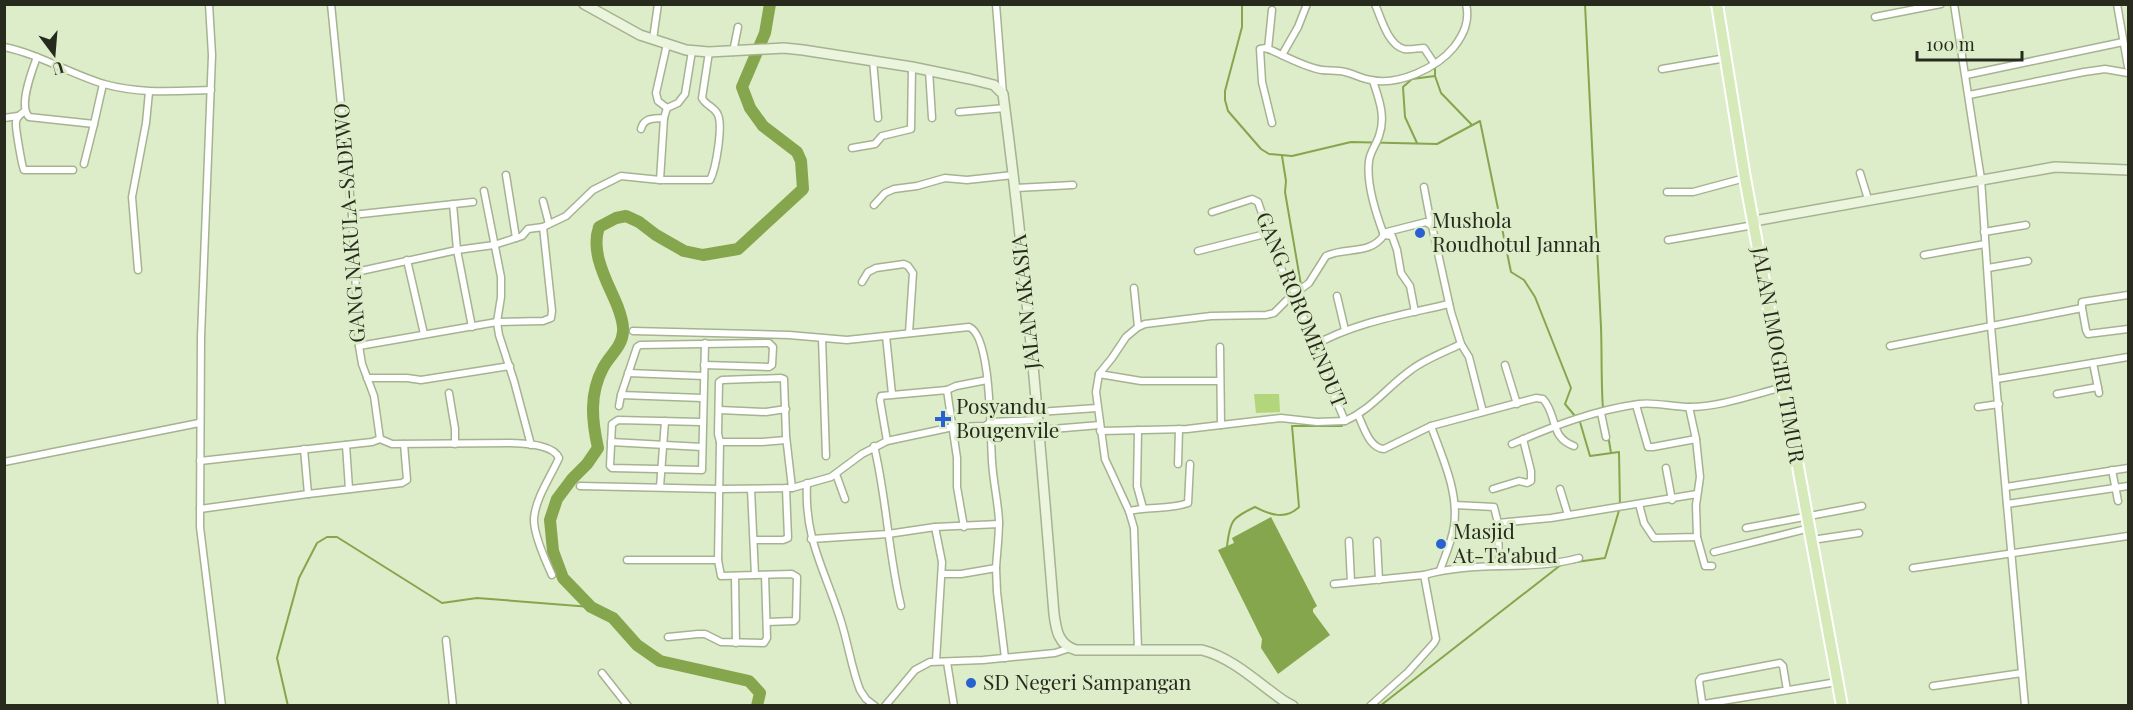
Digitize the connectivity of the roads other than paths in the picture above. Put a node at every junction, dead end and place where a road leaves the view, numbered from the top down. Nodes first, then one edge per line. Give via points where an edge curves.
1 (209, 4) edge
2 (331, 4) edge
3 (584, 4) edge
4 (658, 4) edge
5 (996, 4) edge
6 (1307, 4) edge
7 (1375, 4) edge
8 (1466, 4) edge
9 (1717, 4) edge
10 (1941, 4) edge
11 (1954, 4) edge
12 (2117, 4) edge
13 (1272, 10) dead end
14 (1875, 17) dead end
15 (738, 27) dead end
16 (653, 39) junction
17 (2123, 42) junction
18 (667, 44) junction
19 (4, 46) edge
20 (1268, 49) junction
21 (692, 51) junction
22 (710, 52) junction
23 (734, 52) junction
24 (1282, 55) junction
25 (37, 57) junction
26 (1726, 58) junction
27 (873, 60) junction
28 (1434, 63) junction
29 (912, 67) junction
30 (2128, 67) edge
31 (1662, 69) dead end
32 (929, 70) junction
33 (2128, 73) edge
34 (1966, 75) junction
35 (1373, 81) junction
36 (103, 84) junction
37 (211, 90) junction
38 (149, 92) junction
39 (1003, 94) junction
40 (1969, 95) junction
41 (667, 108) junction
42 (1005, 108) junction
43 (25, 111) junction
44 (959, 112) dead end
45 (18, 116) junction
46 (932, 117) dead end
47 (4, 118) edge
48 (664, 118) junction
49 (878, 118) dead end
50 (1272, 123) dead end
51 (94, 124) junction
52 (641, 129) dead end
53 (852, 148) dead end
54 (84, 164) dead end
55 (2128, 170) edge
56 (73, 171) dead end
57 (1860, 173) dead end
58 (506, 175) dead end
59 (1013, 175) junction
60 (1745, 178) junction
61 (1981, 179) junction
62 (660, 180) junction
63 (1072, 185) dead end
64 (1424, 187) dead end
65 (1015, 188) junction
66 (484, 191) dead end
67 (1667, 192) dead end
68 (1868, 199) junction
69 (543, 201) dead end
70 (473, 202) dead end
71 (453, 204) junction
72 (874, 205) dead end
73 (1212, 212) dead end
74 (352, 216) junction
75 (1754, 223) junction
76 (1431, 224) junction
77 (2026, 225) dead end
78 (546, 226) junction
79 (1984, 232) junction
80 (1269, 233) junction
81 (1383, 234) junction
82 (516, 238) junction
83 (1668, 240) dead end
84 (1985, 244) junction
85 (494, 245) junction
86 (457, 250) junction
87 (1198, 251) dead end
88 (1924, 255) dead end
89 (407, 260) junction
90 (2028, 261) dead end
91 (1988, 268) junction
92 (138, 270) dead end
93 (356, 272) junction
94 (862, 282) dead end
95 (1134, 288) dead end
96 (1296, 294) junction
97 (2128, 295) edge
98 (1337, 296) dead end
99 (1449, 304) junction
100 (2082, 308) junction
101 (1415, 312) junction
102 (497, 322) junction
103 (1991, 326) junction
104 (472, 327) junction
105 (1138, 327) junction
106 (2128, 329) edge
107 (1345, 330) junction
108 (633, 331) dead end
109 (909, 333) junction
110 (424, 334) junction
111 (886, 336) junction
112 (822, 338) junction
113 (705, 343) junction
114 (1461, 345) junction
115 (359, 346) junction
116 (1313, 346) junction
117 (1890, 346) dead end
118 (1220, 347) dead end
119 (2128, 357) edge
120 (2093, 363) junction
121 (704, 365) junction
122 (1505, 365) dead end
123 (510, 366) junction
124 (628, 373) junction
125 (1099, 374) junction
126 (704, 376) junction
127 (368, 378) junction
128 (1996, 379) junction
129 (987, 380) junction
130 (1219, 381) junction
131 (1784, 387) junction
132 (948, 390) junction
133 (449, 393) dead end
134 (892, 394) junction
135 (2057, 394) dead end
136 (621, 395) junction
137 (702, 398) junction
138 (1517, 404) junction
139 (1999, 404) junction
140 (1636, 405) junction
141 (619, 406) dead end
142 (1689, 407) junction
143 (1978, 407) dead end
144 (1097, 408) junction
145 (786, 409) junction
146 (719, 410) junction
147 (1483, 412) junction
148 (1604, 412) junction
149 (1358, 416) junction
150 (1038, 420) junction
151 (665, 421) junction
152 (701, 422) junction
153 (991, 422) junction
154 (1345, 422) junction
155 (199, 423) junction
156 (1221, 425) junction
157 (1431, 426) junction
158 (953, 427) junction
159 (1555, 427) junction
160 (1100, 428) junction
161 (1179, 429) junction
162 (1138, 430) junction
163 (1606, 437) dead end
164 (380, 439) junction
165 (1522, 439) junction
166 (1696, 439) junction
167 (786, 440) junction
168 (887, 441) junction
169 (611, 442) junction
170 (720, 442) junction
171 (404, 444) junction
172 (455, 444) junction
173 (1512, 444) dead end
174 (346, 445) junction
175 (531, 445) junction
176 (662, 446) junction
177 (874, 446) junction
178 (1574, 446) dead end
179 (702, 447) junction
180 (304, 449) junction
181 (825, 456) dead end
182 (200, 461) junction
183 (4, 462) edge
184 (1178, 464) dead end
185 (1190, 464) dead end
186 (1666, 468) dead end
187 (2128, 468) edge
188 (660, 470) junction
189 (2112, 470) junction
190 (836, 474) junction
191 (807, 483) junction
192 (580, 486) dead end
193 (2128, 486) edge
194 (660, 487) junction
195 (2006, 487) junction
196 (2115, 487) junction
197 (789, 488) junction
198 (350, 489) junction
199 (719, 489) junction
200 (751, 489) junction
201 (1493, 489) dead end
202 (1560, 489) dead end
203 (308, 494) junction
204 (1697, 494) junction
205 (845, 499) dead end
206 (1671, 500) junction
207 (2118, 501) dead end
208 (1639, 504) junction
209 (2007, 504) junction
210 (1455, 505) junction
211 (1862, 506) dead end
212 (1143, 508) junction
213 (200, 509) junction
214 (1129, 511) junction
215 (1568, 515) junction
216 (1807, 515) junction
217 (1498, 523) junction
218 (999, 524) junction
219 (934, 527) junction
220 (964, 527) junction
221 (1746, 528) dead end
222 (1859, 533) dead end
223 (888, 534) junction
224 (1811, 534) junction
225 (2128, 536) edge
226 (1697, 537) junction
227 (811, 539) junction
228 (754, 540) junction
229 (1349, 541) dead end
230 (1377, 541) dead end
231 (1714, 552) dead end
232 (2012, 554) junction
233 (1579, 558) dead end
234 (627, 560) dead end
235 (718, 560) junction
236 (1499, 566) junction
237 (1712, 566) dead end
238 (996, 568) junction
239 (1913, 568) dead end
240 (1440, 570) junction
241 (942, 574) junction
242 (755, 575) junction
243 (765, 575) junction
244 (1424, 575) junction
245 (552, 576) dead end
246 (735, 576) junction
247 (1379, 580) junction
248 (1351, 582) junction
249 (1334, 584) dead end
250 (901, 606) dead end
251 (767, 622) junction
252 (668, 638) dead end
253 (446, 640) dead end
254 (736, 643) junction
255 (1070, 648) junction
256 (1138, 650) junction
257 (1005, 658) junction
258 (936, 662) junction
259 (947, 662) junction
260 (602, 673) dead end
261 (2022, 674) junction
262 (1837, 682) junction
263 (1933, 686) dead end
264 (1787, 690) junction
265 (222, 705) edge
266 (453, 705) edge
267 (628, 705) edge
268 (875, 705) edge
269 (885, 705) edge
270 (954, 705) edge
271 (1293, 705) edge
272 (1370, 705) edge
273 (1842, 705) edge
274 (2025, 705) edge

1 - 37 street
2 - 74 street, GANG NAKULA-SADEWO
3 - 16 street
4 - 16 street
5 - 39 street
6 - 24 street
7 - 28 street via 1397,45 1405,49 1424,48
8 - 28 street via 1468,16 1459,40
9 - 26 main road, JALAN IMOGIRI TIMUR
10 - 14 street
11 - 34 street
12 - 17 street
13 - 20 street
15 - 23 street
16 - 18 street
17 - 30 street
17 - 34 street
18 - 21 street
18 - 41 street via 656,93 658,101
19 - 25 street
20 - 24 street
20 - 50 street via 1258,51
21 - 22 street
21 - 41 street via 685,94
22 - 23 street
22 - 62 street via 702,98 721,121 711,178
23 - 27 street via 784,48
24 - 35 street via 1320,70 1343,71
25 - 36 street
25 - 43 street
26 - 31 street
26 - 60 main road, JALAN IMOGIRI TIMUR
27 - 29 street
27 - 49 street
28 - 35 street via 1404,77
29 - 32 street
29 - 53 street via 911,129
32 - 39 street via 994,85
32 - 46 street
33 - 40 street via 2105,69
34 - 40 street
35 - 81 street via 1382,113 1369,172 1374,209
36 - 38 street
36 - 51 street
37 - 38 street
37 - 155 street
38 - 92 street via 132,197
39 - 42 street, JALAN AKASIA
40 - 61 street
41 - 48 street
42 - 44 street
42 - 59 street, JALAN AKASIA
43 - 45 street
43 - 51 street via 29,117
45 - 47 street
45 - 56 street via 24,170
48 - 52 street via 647,120
48 - 62 street
51 - 54 street
55 - 61 street via 2055,167
57 - 68 street
58 - 82 street
59 - 65 street, JALAN AKASIA
59 - 72 street via 945,178 894,189
60 - 67 street via 1693,192
60 - 75 main road, JALAN IMOGIRI TIMUR
61 - 68 street
61 - 79 street
62 - 78 street via 621,176 593,190 566,216
63 - 65 street
64 - 76 street
65 - 150 street, JALAN AKASIA
66 - 85 street
68 - 75 street
69 - 78 street
70 - 71 street
71 - 74 street
71 - 86 street
73 - 80 street, GANG ROROMENDUT via 1252,199 1258,202
74 - 93 street, GANG NAKULA-SADEWO
75 - 83 street
75 - 131 main road, JALAN IMOGIRI TIMUR
76 - 81 street
76 - 99 street
77 - 79 street
78 - 82 street via 528,229
78 - 102 street via 551,318
79 - 84 street
80 - 87 street
80 - 96 street, GANG ROROMENDUT via 1286,281
81 - 96 street via 1377,244 1368,248 1326,256 1309,284
81 - 101 street via 1392,236
82 - 85 street
84 - 88 street
84 - 91 street
85 - 86 street
85 - 102 street via 501,277
86 - 89 street
86 - 104 street
89 - 93 street
89 - 110 street
90 - 91 street
91 - 103 street
93 - 115 street, GANG NAKULA-SADEWO
94 - 109 street via 876,268 904,264 911,269
95 - 105 street
96 - 105 street via 1266,315 1156,321
96 - 116 street, GANG ROROMENDUT
97 - 100 street via 2082,302
98 - 107 street
99 - 101 street
99 - 114 street
100 - 103 street
100 - 106 street via 2088,334
101 - 107 street
102 - 104 street
102 - 123 street
103 - 117 street
103 - 128 street
104 - 110 street
105 - 125 street
107 - 116 street
108 - 112 street
109 - 111 street
109 - 129 street via 974,329
110 - 115 street
111 - 112 street
111 - 134 street
112 - 181 street
113 - 121 street
113 - 121 street via 769,343 773,347 769,367
113 - 124 street via 640,345
114 - 147 street via 1469,357
114 - 149 street, GANG ROROMENDUT via 1414,368
115 - 127 street, GANG NAKULA-SADEWO
116 - 154 street, GANG ROROMENDUT
118 - 130 street
119 - 120 street
120 - 128 street
120 - 135 street via 2098,390
121 - 126 street
122 - 138 street
123 - 127 street via 421,380
123 - 175 street
124 - 126 street
124 - 136 street
125 - 130 street via 1141,381
125 - 144 street
126 - 137 street
127 - 164 street, GANG NAKULA-SADEWO
128 - 139 street
129 - 132 street
129 - 153 street
130 - 156 street
131 - 142 street
131 - 216 main road, JALAN IMOGIRI TIMUR
132 - 134 street
132 - 158 street
133 - 172 street
134 - 168 street via 880,398
136 - 137 street
136 - 141 street
137 - 152 street
138 - 147 street
138 - 159 street via 1543,399
139 - 143 street
139 - 195 street
140 - 142 street via 1653,402
140 - 148 street
140 - 166 street via 1647,447
142 - 166 street
144 - 150 street
144 - 160 street
145 - 146 street
145 - 146 street via 782,378 722,380
145 - 167 street
146 - 170 street
147 - 157 street
148 - 159 street
148 - 163 street
149 - 154 street, GANG ROROMENDUT
149 - 157 street via 1373,445 1381,449
150 - 153 street
150 - 160 street
150 - 255 street, JALAN AKASIA via 1053,614 1059,638
151 - 152 street
151 - 169 street via 616,420 612,424
151 - 176 street
152 - 179 street
153 - 158 street via 985,426
153 - 218 street
154 - 156 street via 1281,418
155 - 182 street
155 - 183 street
156 - 161 street
157 - 210 street
158 - 168 street
158 - 220 street
159 - 165 street
159 - 178 street via 1560,439
160 - 162 street
160 - 214 street via 1105,459
161 - 162 street
161 - 184 street
162 - 212 street via 1137,486
164 - 171 street via 388,444
164 - 174 street
165 - 173 street
165 - 201 street via 1531,481
166 - 204 street via 1700,477
167 - 170 street
167 - 197 street
168 - 177 street
169 - 176 street
169 - 188 street via 612,468
170 - 199 street
171 - 172 street
171 - 198 street via 407,480 398,485
172 - 175 street
174 - 180 street
174 - 198 street
175 - 245 street via 552,450 559,456 534,519
176 - 179 street
176 - 188 street
177 - 190 street
177 - 223 street
179 - 188 street via 700,471
180 - 182 street
180 - 203 street
182 - 213 street
185 - 212 street via 1188,503
186 - 206 street
187 - 189 street
188 - 194 street
189 - 195 street
189 - 196 street
190 - 191 street
190 - 205 street
191 - 197 street
191 - 227 street
192 - 194 street
193 - 196 street
194 - 199 street
195 - 209 street
196 - 207 street
196 - 209 street
197 - 200 street
197 - 228 street via 788,538
198 - 203 street
199 - 200 street
199 - 235 street
200 - 228 street
202 - 215 street
203 - 213 street
204 - 206 street
204 - 226 street
206 - 208 street
208 - 215 street
208 - 226 street via 1644,523 1654,538
209 - 232 street
210 - 217 street via 1492,506
210 - 240 street via 1452,534
211 - 216 street
212 - 214 street
213 - 265 street
214 - 256 street via 1134,528
215 - 217 street
216 - 221 street
216 - 224 main road, JALAN IMOGIRI TIMUR
217 - 236 street
218 - 220 street
218 - 238 street
219 - 220 street
219 - 223 street
219 - 241 street
222 - 224 street
223 - 227 street
223 - 250 street
224 - 231 street
224 - 262 main road, JALAN IMOGIRI TIMUR
225 - 232 street
226 - 237 street via 1704,566
227 - 268 street via 840,618 860,690
228 - 242 street
229 - 248 street
230 - 247 street
232 - 239 street
232 - 261 street
233 - 236 street via 1552,564
234 - 235 street
235 - 246 street via 719,575
236 - 240 street
238 - 241 street
238 - 257 street
240 - 244 street
241 - 258 street
242 - 243 street
242 - 246 street
243 - 251 street
243 - 251 street via 795,575 798,602 794,621
244 - 247 street
244 - 272 street via 1436,639
246 - 254 street
247 - 248 street
248 - 249 street
251 - 254 street via 764,643
252 - 254 street via 705,634 721,642
253 - 266 street
255 - 256 street
255 - 257 street
256 - 271 street via 1214,653
257 - 259 street
258 - 259 street
258 - 269 street via 915,669
259 - 270 street
260 - 267 street
261 - 263 street
261 - 274 street
262 - 264 street
262 - 273 main road, JALAN IMOGIRI TIMUR
264 - 264 street via 1704,704 1699,681 1780,663

